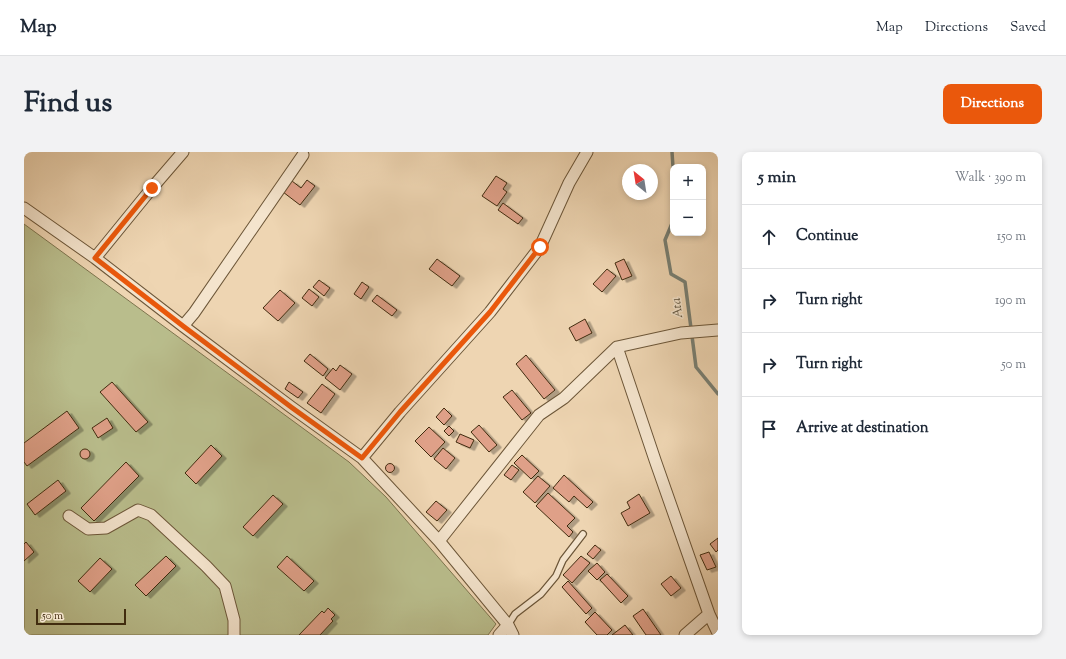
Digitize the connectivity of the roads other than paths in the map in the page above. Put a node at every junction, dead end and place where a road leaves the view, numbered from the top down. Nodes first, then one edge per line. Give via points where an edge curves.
1 (183, 152) edge
2 (587, 152) edge
3 (303, 155) dead end
4 (24, 208) edge
5 (95, 258) junction
6 (183, 326) junction
7 (718, 330) edge
8 (617, 347) junction
9 (362, 458) junction
10 (69, 516) dead end
11 (583, 534) dead end
12 (439, 541) junction
13 (709, 614) junction
14 (510, 630) edge
15 (718, 632) edge
16 (234, 635) edge
17 (500, 635) edge
18 (684, 635) edge

1 - 5 street
2 - 9 street via 569,183 540,247 490,312
3 - 6 street
4 - 5 street
5 - 6 street
6 - 9 street
7 - 8 street via 681,332
8 - 12 street via 564,398 539,415
8 - 13 street
9 - 12 street
10 - 16 street via 88,529 106,528 138,510 151,515 225,586 234,620
11 - 14 lane via 541,594 515,614
12 - 14 street
13 - 15 street
13 - 18 street
14 - 17 street

